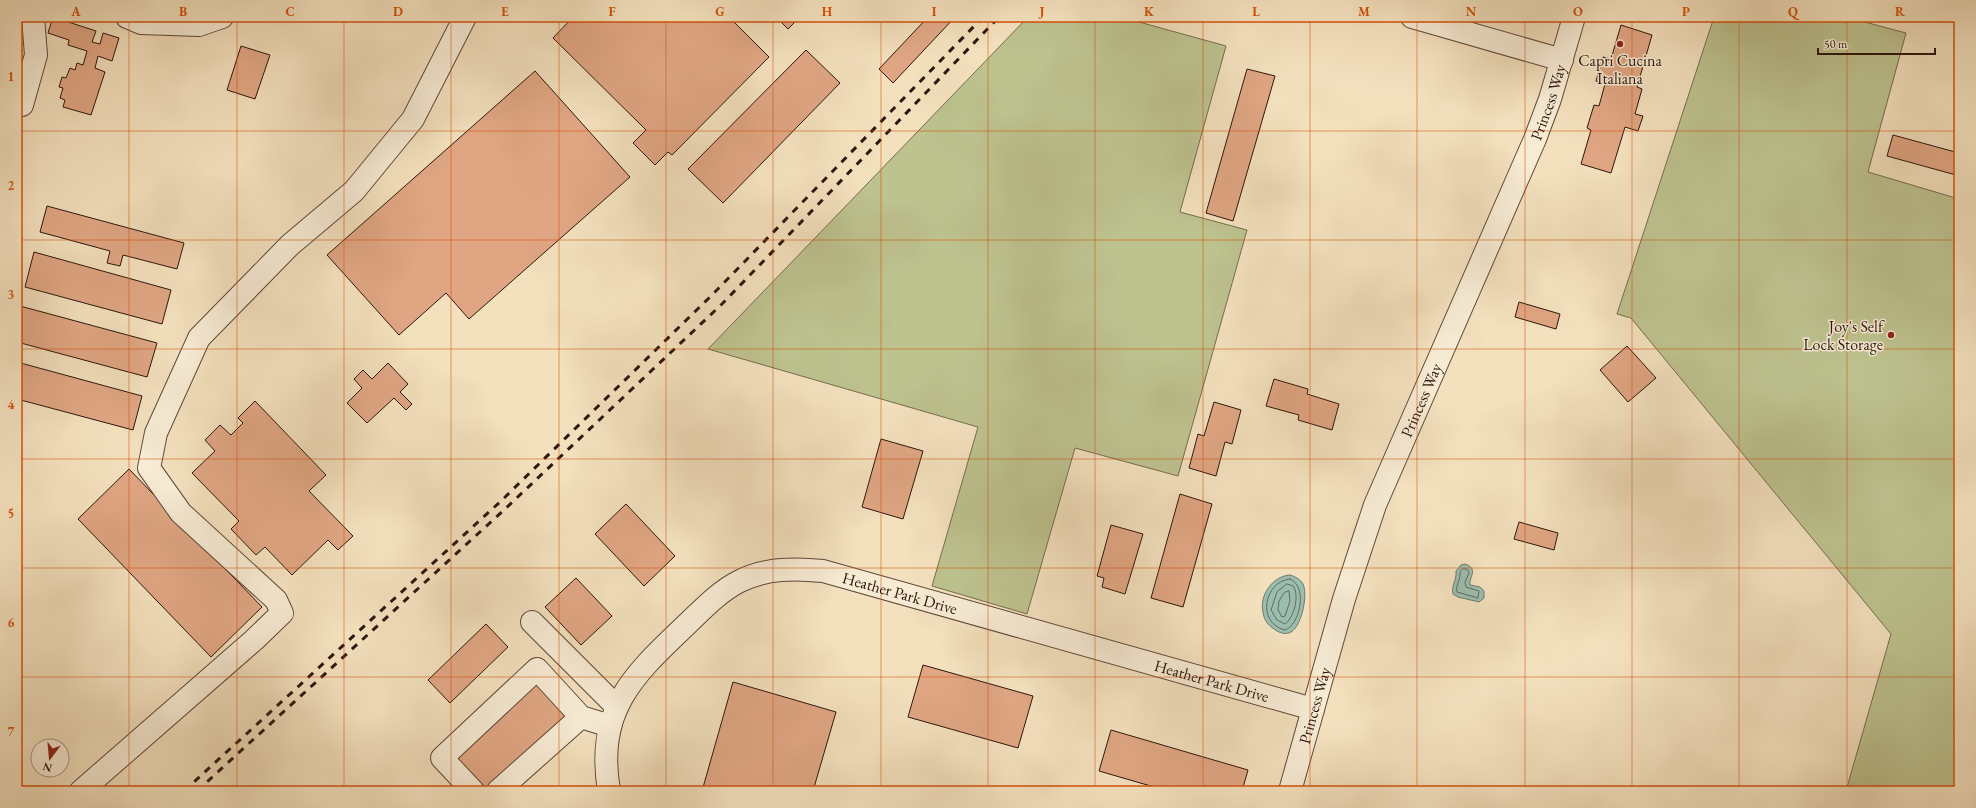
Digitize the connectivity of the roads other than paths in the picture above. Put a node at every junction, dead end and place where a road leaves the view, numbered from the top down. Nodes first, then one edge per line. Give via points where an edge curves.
1 (33, 17) edge
2 (127, 17) edge
3 (222, 17) edge
4 (466, 17) edge
5 (1412, 17) edge
6 (1574, 17) edge
7 (1562, 60) junction
8 (22, 105) dead end
9 (532, 622) dead end
10 (1313, 709) junction
11 (613, 716) junction
12 (581, 717) junction
13 (82, 791) edge
14 (473, 791) edge
15 (498, 791) edge
16 (609, 791) edge
17 (1290, 791) edge

1 - 8 street via 36,55
2 - 3 street via 141,23 199,25
4 - 13 street via 413,119 354,191 290,245 199,338 156,433 149,468 181,513 276,600 282,613
5 - 7 street
6 - 7 street, Princess Way
7 - 10 street, Princess Way via 1535,139 1375,505 1344,599
9 - 11 street
10 - 11 street, Heather Park Drive via 823,571 799,568 758,574 740,581 718,596 630,682
10 - 17 street, Princess Way
11 - 12 street
11 - 16 street, Heather Park Drive via 606,744 605,768
12 - 14 street via 537,669 442,758
12 - 15 street

